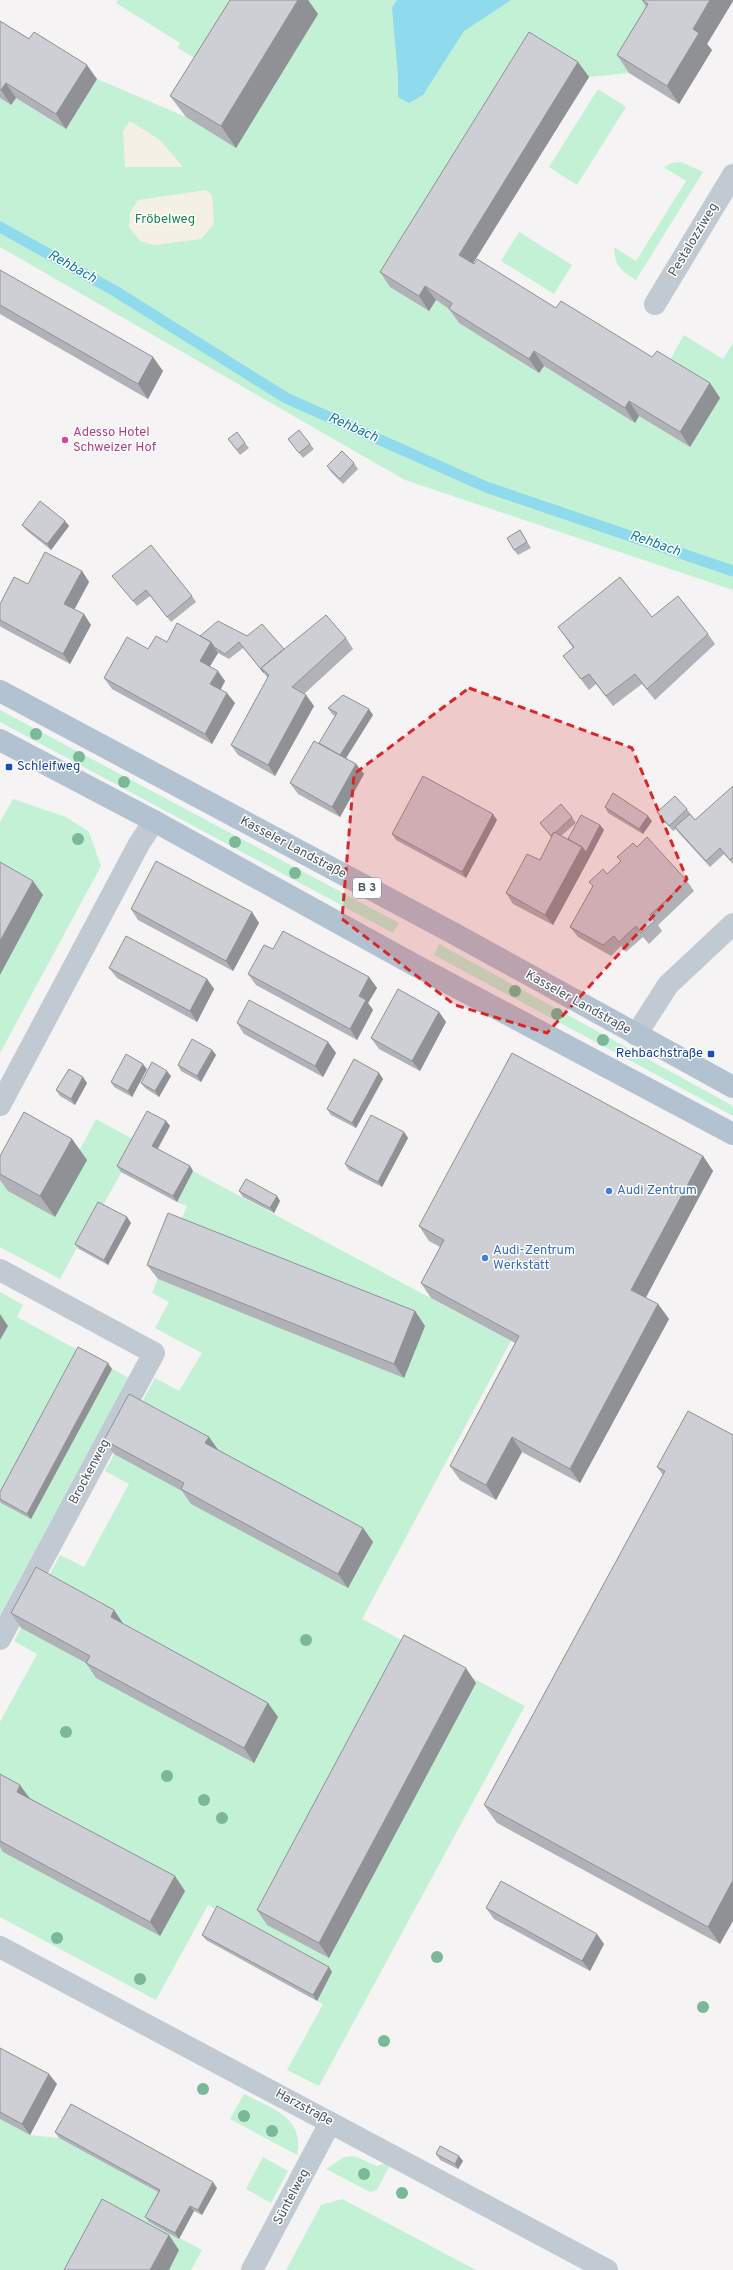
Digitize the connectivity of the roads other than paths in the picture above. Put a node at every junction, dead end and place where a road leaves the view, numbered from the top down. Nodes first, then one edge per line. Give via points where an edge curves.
1 (733, 175) edge
2 (655, 304) dead end
3 (0, 691) edge
4 (0, 740) edge
5 (154, 821) junction
6 (733, 924) edge
7 (636, 1035) junction
8 (733, 1087) edge
9 (0, 1105) edge
10 (733, 1134) edge
11 (0, 1270) edge
12 (0, 1638) edge
13 (0, 1947) edge
14 (330, 2123) junction
15 (252, 2270) edge
16 (607, 2270) edge

1 - 2 street, Pestalozziweg
3 - 7 main road, Kasseler Landstraße / B 3 via 448,931
4 - 5 main road
5 - 9 street via 139,844
5 - 10 main road via 409,962
6 - 7 street via 668,985
7 - 8 main road, Kasseler Landstraße / B 3
11 - 12 street, Brockenweg via 154,1353
13 - 14 street, Harzstraße
14 - 15 street, Süntelweg
14 - 16 street, Harzstraße

